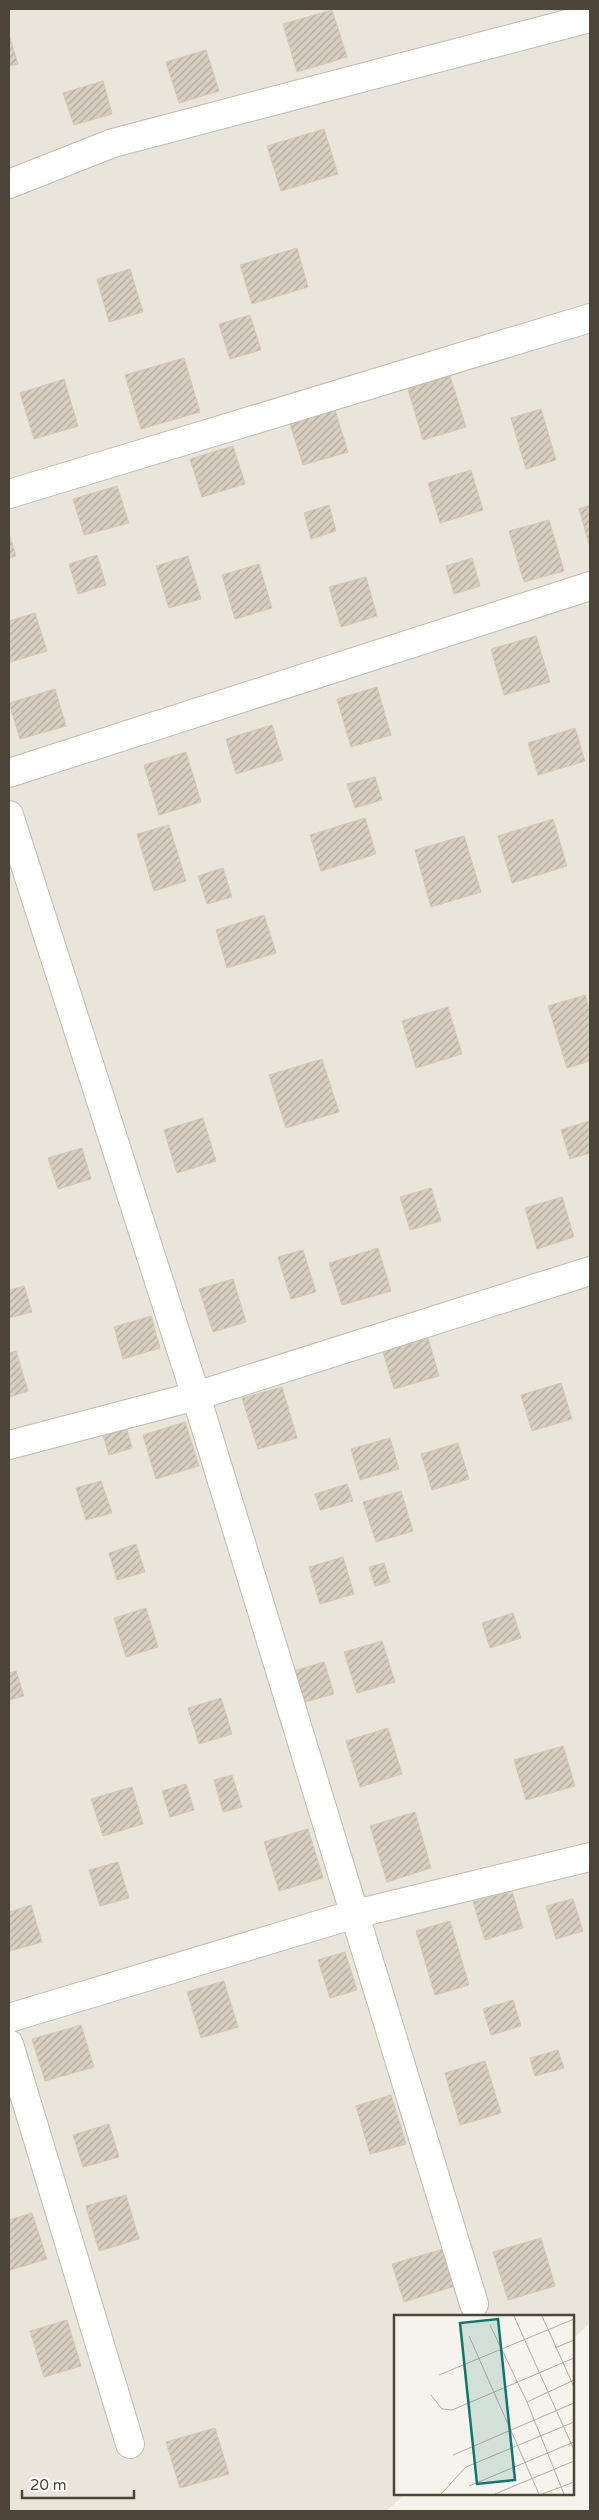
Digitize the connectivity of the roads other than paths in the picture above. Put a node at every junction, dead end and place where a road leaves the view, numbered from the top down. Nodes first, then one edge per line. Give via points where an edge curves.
1 (590, 18) edge
2 (9, 184) edge
3 (590, 318) edge
4 (9, 494) edge
5 (590, 586) edge
6 (9, 773) edge
7 (9, 815) edge
8 (590, 1271) edge
9 (196, 1396) junction
10 (9, 1445) edge
11 (590, 1858) edge
12 (355, 1914) junction
13 (9, 2018) edge
14 (9, 2044) edge
15 (474, 2304) dead end
16 (130, 2444) dead end

1 - 2 street via 113,143
3 - 4 street
5 - 6 street
7 - 9 street
8 - 9 street
9 - 10 street
9 - 12 street
11 - 12 street
12 - 13 street
12 - 15 street
14 - 16 street

